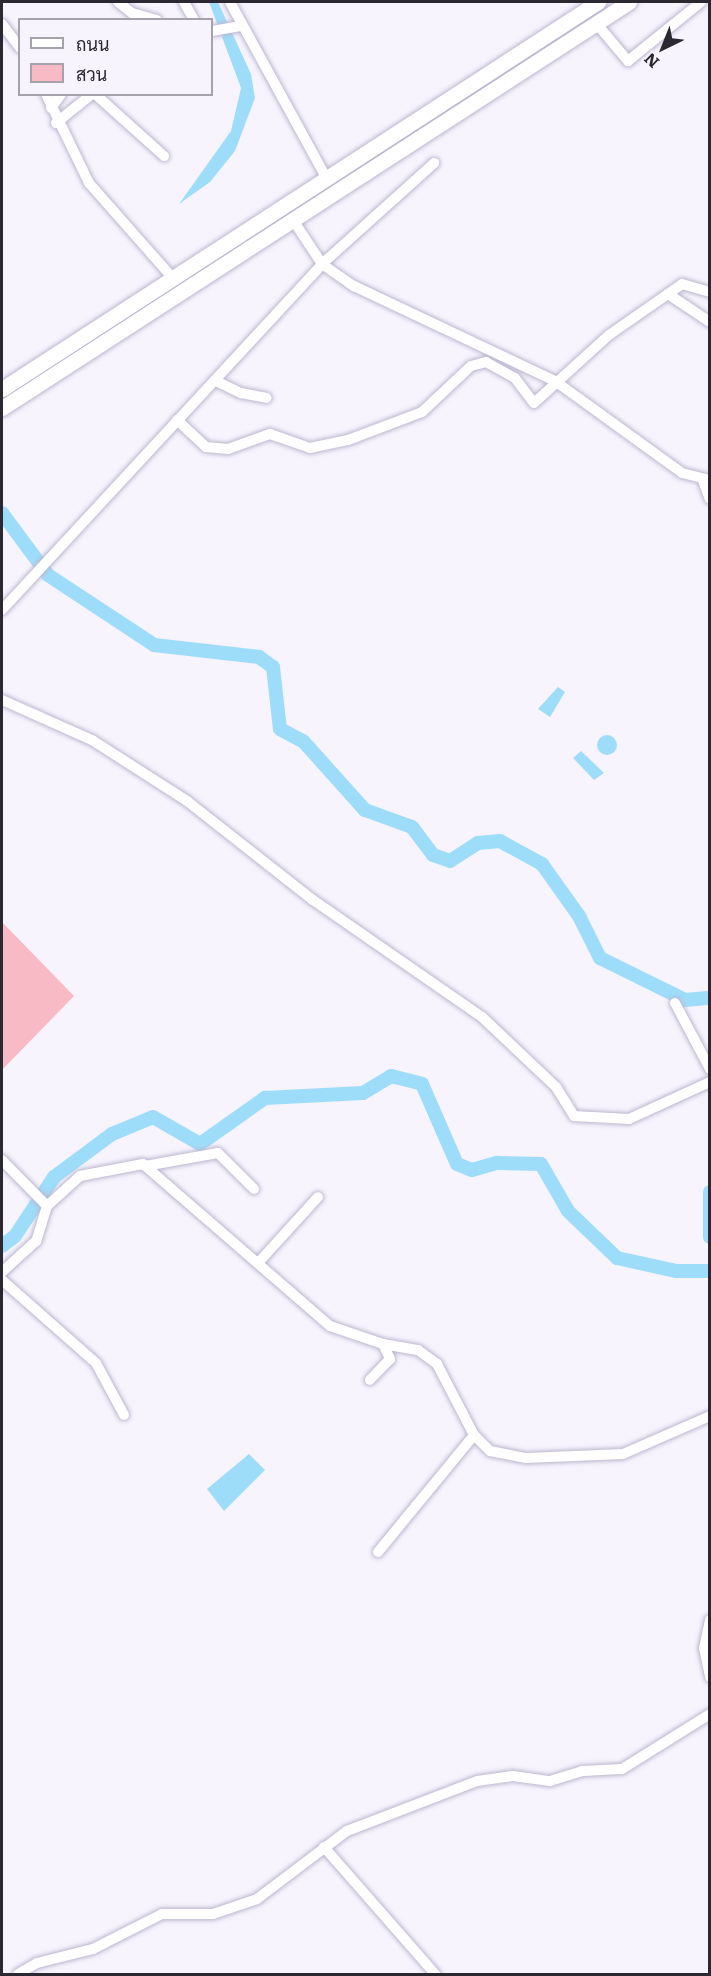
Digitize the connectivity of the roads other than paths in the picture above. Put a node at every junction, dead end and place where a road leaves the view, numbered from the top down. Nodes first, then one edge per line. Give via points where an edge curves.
1 (118, 2) edge
2 (184, 2) edge
3 (230, 2) edge
4 (598, 2) edge
5 (629, 2) edge
6 (701, 2) edge
7 (150, 18) edge
8 (193, 18) edge
9 (596, 23) junction
10 (2, 24) edge
11 (237, 27) junction
12 (213, 31) edge
13 (18, 45) edge
14 (47, 96) edge
15 (60, 96) edge
16 (91, 96) edge
17 (96, 96) edge
18 (51, 108) junction
19 (56, 123) junction
20 (164, 156) dead end
21 (434, 163) dead end
22 (326, 177) junction
23 (293, 220) junction
24 (322, 264) junction
25 (172, 277) junction
26 (710, 292) edge
27 (668, 294) junction
28 (710, 322) edge
29 (216, 381) junction
30 (555, 381) junction
31 (2, 389) edge
32 (267, 398) dead end
33 (2, 408) edge
34 (177, 420) junction
35 (706, 481) edge
36 (710, 500) edge
37 (2, 610) edge
38 (2, 700) edge
39 (675, 1003) dead end
40 (710, 1069) edge
41 (710, 1082) edge
42 (2, 1160) edge
43 (145, 1166) junction
44 (254, 1189) dead end
45 (318, 1197) dead end
46 (46, 1206) junction
47 (258, 1263) junction
48 (2, 1272) edge
49 (2, 1280) edge
50 (383, 1344) junction
51 (370, 1380) dead end
52 (124, 1415) dead end
53 (710, 1416) edge
54 (474, 1435) junction
55 (378, 1552) dead end
56 (710, 1620) edge
57 (710, 1677) edge
58 (710, 1714) edge
59 (324, 1847) junction
60 (18, 1974) edge
61 (435, 1974) edge

1 - 7 street via 132,13
2 - 8 street
3 - 11 street
4 - 22 highway
5 - 9 highway
6 - 9 street via 628,60
9 - 23 highway
10 - 13 street
11 - 12 street
11 - 22 street
14 - 18 street
15 - 18 street
16 - 19 street
17 - 20 street
18 - 19 street
19 - 25 street via 89,183
21 - 24 street
22 - 25 highway
23 - 24 street
23 - 33 highway
24 - 29 street
24 - 30 street via 381,302
25 - 31 highway
26 - 27 street via 682,284
27 - 28 street
27 - 30 street
29 - 32 street via 246,395
29 - 34 street
30 - 34 street via 534,403 515,378 486,362 471,366 422,412 348,440 310,448 270,434 228,449 206,447
30 - 35 street via 682,473
34 - 37 street
35 - 36 street
38 - 41 street via 92,740 187,801 313,900 483,1017 556,1087 574,1116 629,1119
39 - 40 street
42 - 46 street
43 - 44 street via 218,1154
43 - 46 street via 122,1165 80,1176
43 - 47 street
45 - 47 street
46 - 48 street via 36,1241
47 - 50 street via 330,1326
49 - 52 street via 96,1363
50 - 51 street via 390,1359
50 - 54 street via 418,1350 437,1364
53 - 54 street via 623,1454 526,1458 490,1451
54 - 55 street
56 - 57 street via 704,1648
58 - 59 street via 622,1769 582,1771 550,1782 513,1776 477,1781 347,1831
59 - 60 street via 257,1899 213,1914 162,1914 93,1949 37,1964
59 - 61 street

